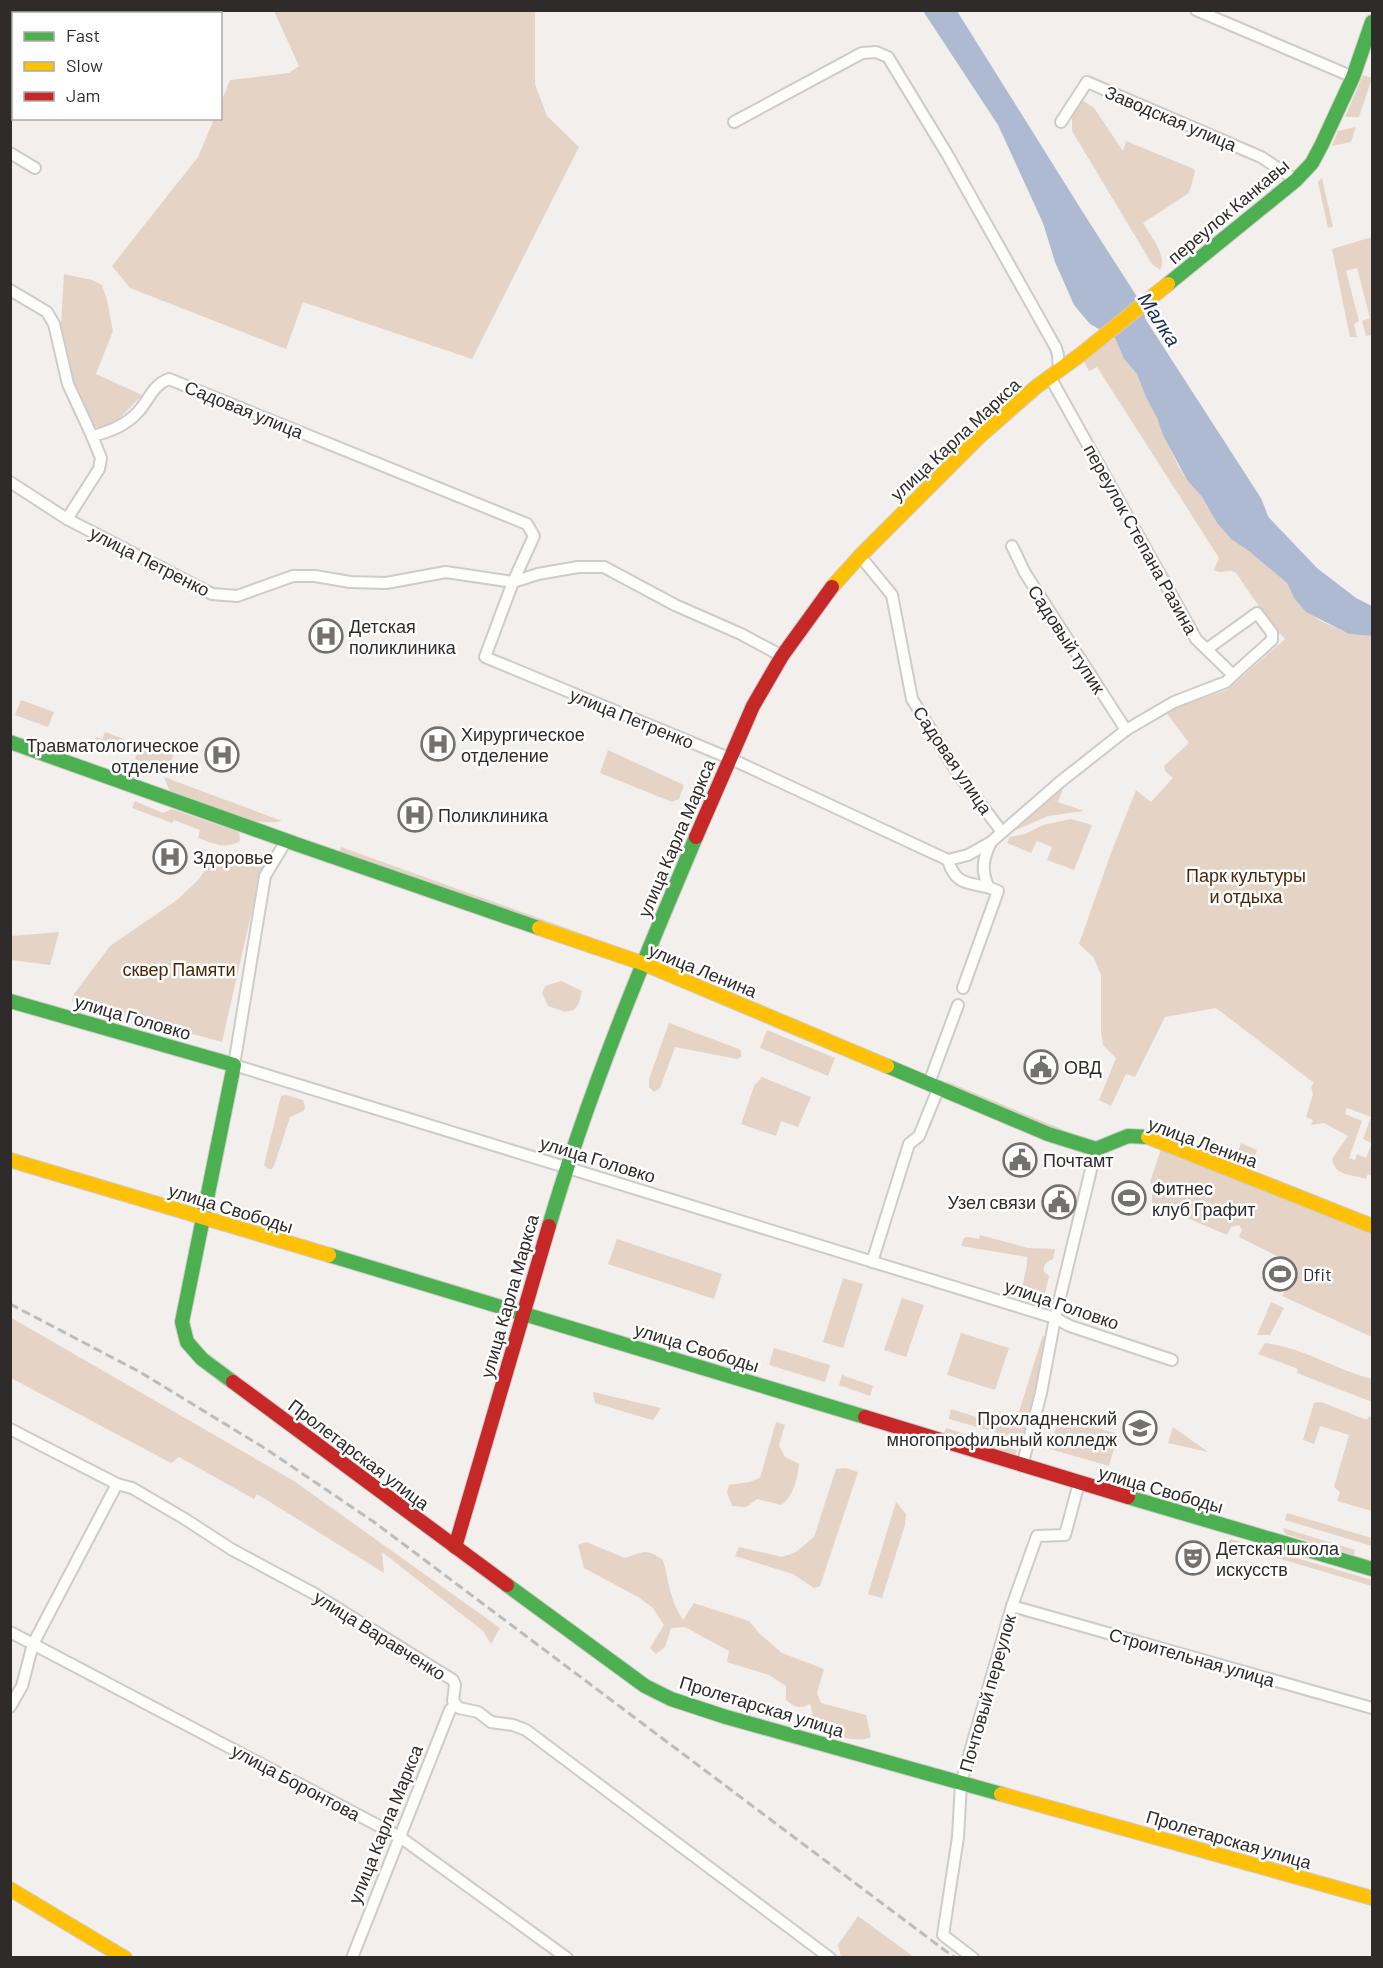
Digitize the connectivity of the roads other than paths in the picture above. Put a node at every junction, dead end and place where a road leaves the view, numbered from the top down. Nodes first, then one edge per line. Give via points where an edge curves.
1 (1196, 10) edge
2 (1372, 22) edge
3 (1353, 77) junction
4 (734, 122) dead end
5 (1060, 122) dead end
6 (10, 153) edge
7 (35, 168) dead end
8 (1296, 180) junction
9 (10, 290) edge
10 (1080, 355) joint
11 (1054, 374) junction
12 (92, 436) junction
13 (10, 482) edge
14 (67, 519) junction
15 (534, 536) joint
16 (1012, 546) dead end
17 (860, 556) junction
18 (513, 582) junction
19 (1206, 649) junction
20 (782, 656) junction
21 (1233, 675) junction
22 (1126, 730) junction
23 (10, 742) edge
24 (729, 758) junction
25 (1002, 832) junction
26 (286, 841) junction
27 (991, 842) junction
28 (948, 861) junction
29 (993, 888) junction
30 (642, 963) junction
31 (963, 988) dead end
32 (10, 1001) edge
33 (958, 1005) dead end
34 (234, 1065) junction
35 (934, 1085) junction
36 (1096, 1149) junction
37 (10, 1160) edge
38 (566, 1168) junction
39 (204, 1219) junction
40 (1372, 1226) edge
41 (872, 1262) junction
42 (523, 1313) junction
43 (1055, 1318) junction
44 (1172, 1360) dead end
45 (10, 1429) edge
46 (1022, 1466) junction
47 (117, 1484) junction
48 (1079, 1484) junction
49 (455, 1547) junction
50 (1372, 1569) edge
51 (1012, 1606) junction
52 (10, 1632) edge
53 (33, 1644) junction
54 (455, 1706) junction
55 (10, 1707) edge
56 (1372, 1708) edge
57 (961, 1783) junction
58 (400, 1837) junction
59 (10, 1889) edge
60 (1372, 1898) edge
61 (125, 1958) edge
62 (352, 1958) edge
63 (567, 1958) edge
64 (830, 1958) edge
65 (973, 1958) edge

1 - 3 street
2 - 3 street, переулок Канкавы
3 - 8 street, переулок Канкавы via 1312,163
4 - 11 street, переулок Степана Разина via 862,53 876,52 888,57 1056,348
5 - 8 street, Заводская улица via 1087,82 1262,157
6 - 7 street
8 - 10 street, переулок Канкавы
9 - 12 street via 47,312 54,324 68,384
10 - 11 street, улица Карла Маркса
11 - 17 street, улица Карла Маркса via 979,437
11 - 19 street, переулок Степана Разина via 1196,639
12 - 14 street via 101,458 99,469
12 - 15 street, Садовая улица via 111,432 137,413 160,382 169,379 511,516 526,524
13 - 14 street, улица Петренко
14 - 18 street, улица Петренко via 212,594 237,596 293,576 386,582 446,572
15 - 18 street, улица Петренко
16 - 22 street, Садовый тупик via 1025,573
17 - 20 street, улица Карла Маркса via 825,595
17 - 25 street, Садовая улица via 892,595 912,699 958,774
18 - 20 street via 558,570 603,567
18 - 24 street, улица Петренко via 485,657
19 - 21 street, переулок Степана Разина
19 - 21 street via 1257,613 1272,633 1272,640
20 - 24 street, улица Карла Маркса
21 - 22 street via 1226,682 1174,702
22 - 25 street
23 - 26 street, улица Ленина
24 - 28 street, улица Петренко
24 - 30 street, улица Карла Маркса
25 - 27 street
26 - 30 street, улица Ленина
26 - 34 street via 265,876
27 - 28 street
27 - 29 street via 983,863 985,878
28 - 29 street via 960,880
29 - 31 street
30 - 35 street, улица Ленина
30 - 38 street, улица Карла Маркса
32 - 34 street, улица Головко
33 - 35 street
34 - 38 street, улица Головко
34 - 39 street
35 - 36 street, улица Ленина via 1048,1134
35 - 41 street via 919,1136 909,1144
36 - 40 street, улица Ленина via 1128,1136 1148,1137
36 - 43 street
37 - 39 street, улица Свободы
38 - 41 street, улица Головко
38 - 42 street, улица Карла Маркса
39 - 42 street, улица Свободы
39 - 49 street, Пролетарская улица via 182,1322 187,1342 202,1359
41 - 43 street, улица Головко
42 - 46 street, улица Свободы
42 - 49 street, улица Карла Маркса
43 - 44 street, улица Головко
43 - 46 street
45 - 47 street, улица Варавченко
46 - 48 street, улица Свободы
47 - 53 street
47 - 54 street, улица Варавченко via 132,1488 231,1549 313,1593 453,1680
48 - 50 street, улица Свободы
48 - 51 street, Почтовый переулок via 1065,1535 1037,1536
49 - 57 street, Пролетарская улица via 645,1686 671,1699
51 - 56 street, Строительная улица
51 - 57 street, Почтовый переулок
52 - 53 street, улица Боронтова
53 - 55 street via 22,1686
53 - 58 street, улица Боронтова
54 - 58 street, улица Карла Маркса via 450,1710
54 - 64 street via 478,1712 491,1722 526,1730
57 - 60 street, Пролетарская улица
57 - 65 street, Почтовый переулок via 958,1837 943,1935
58 - 62 street, улица Карла Маркса
58 - 63 street, улица Боронтова
59 - 61 street

